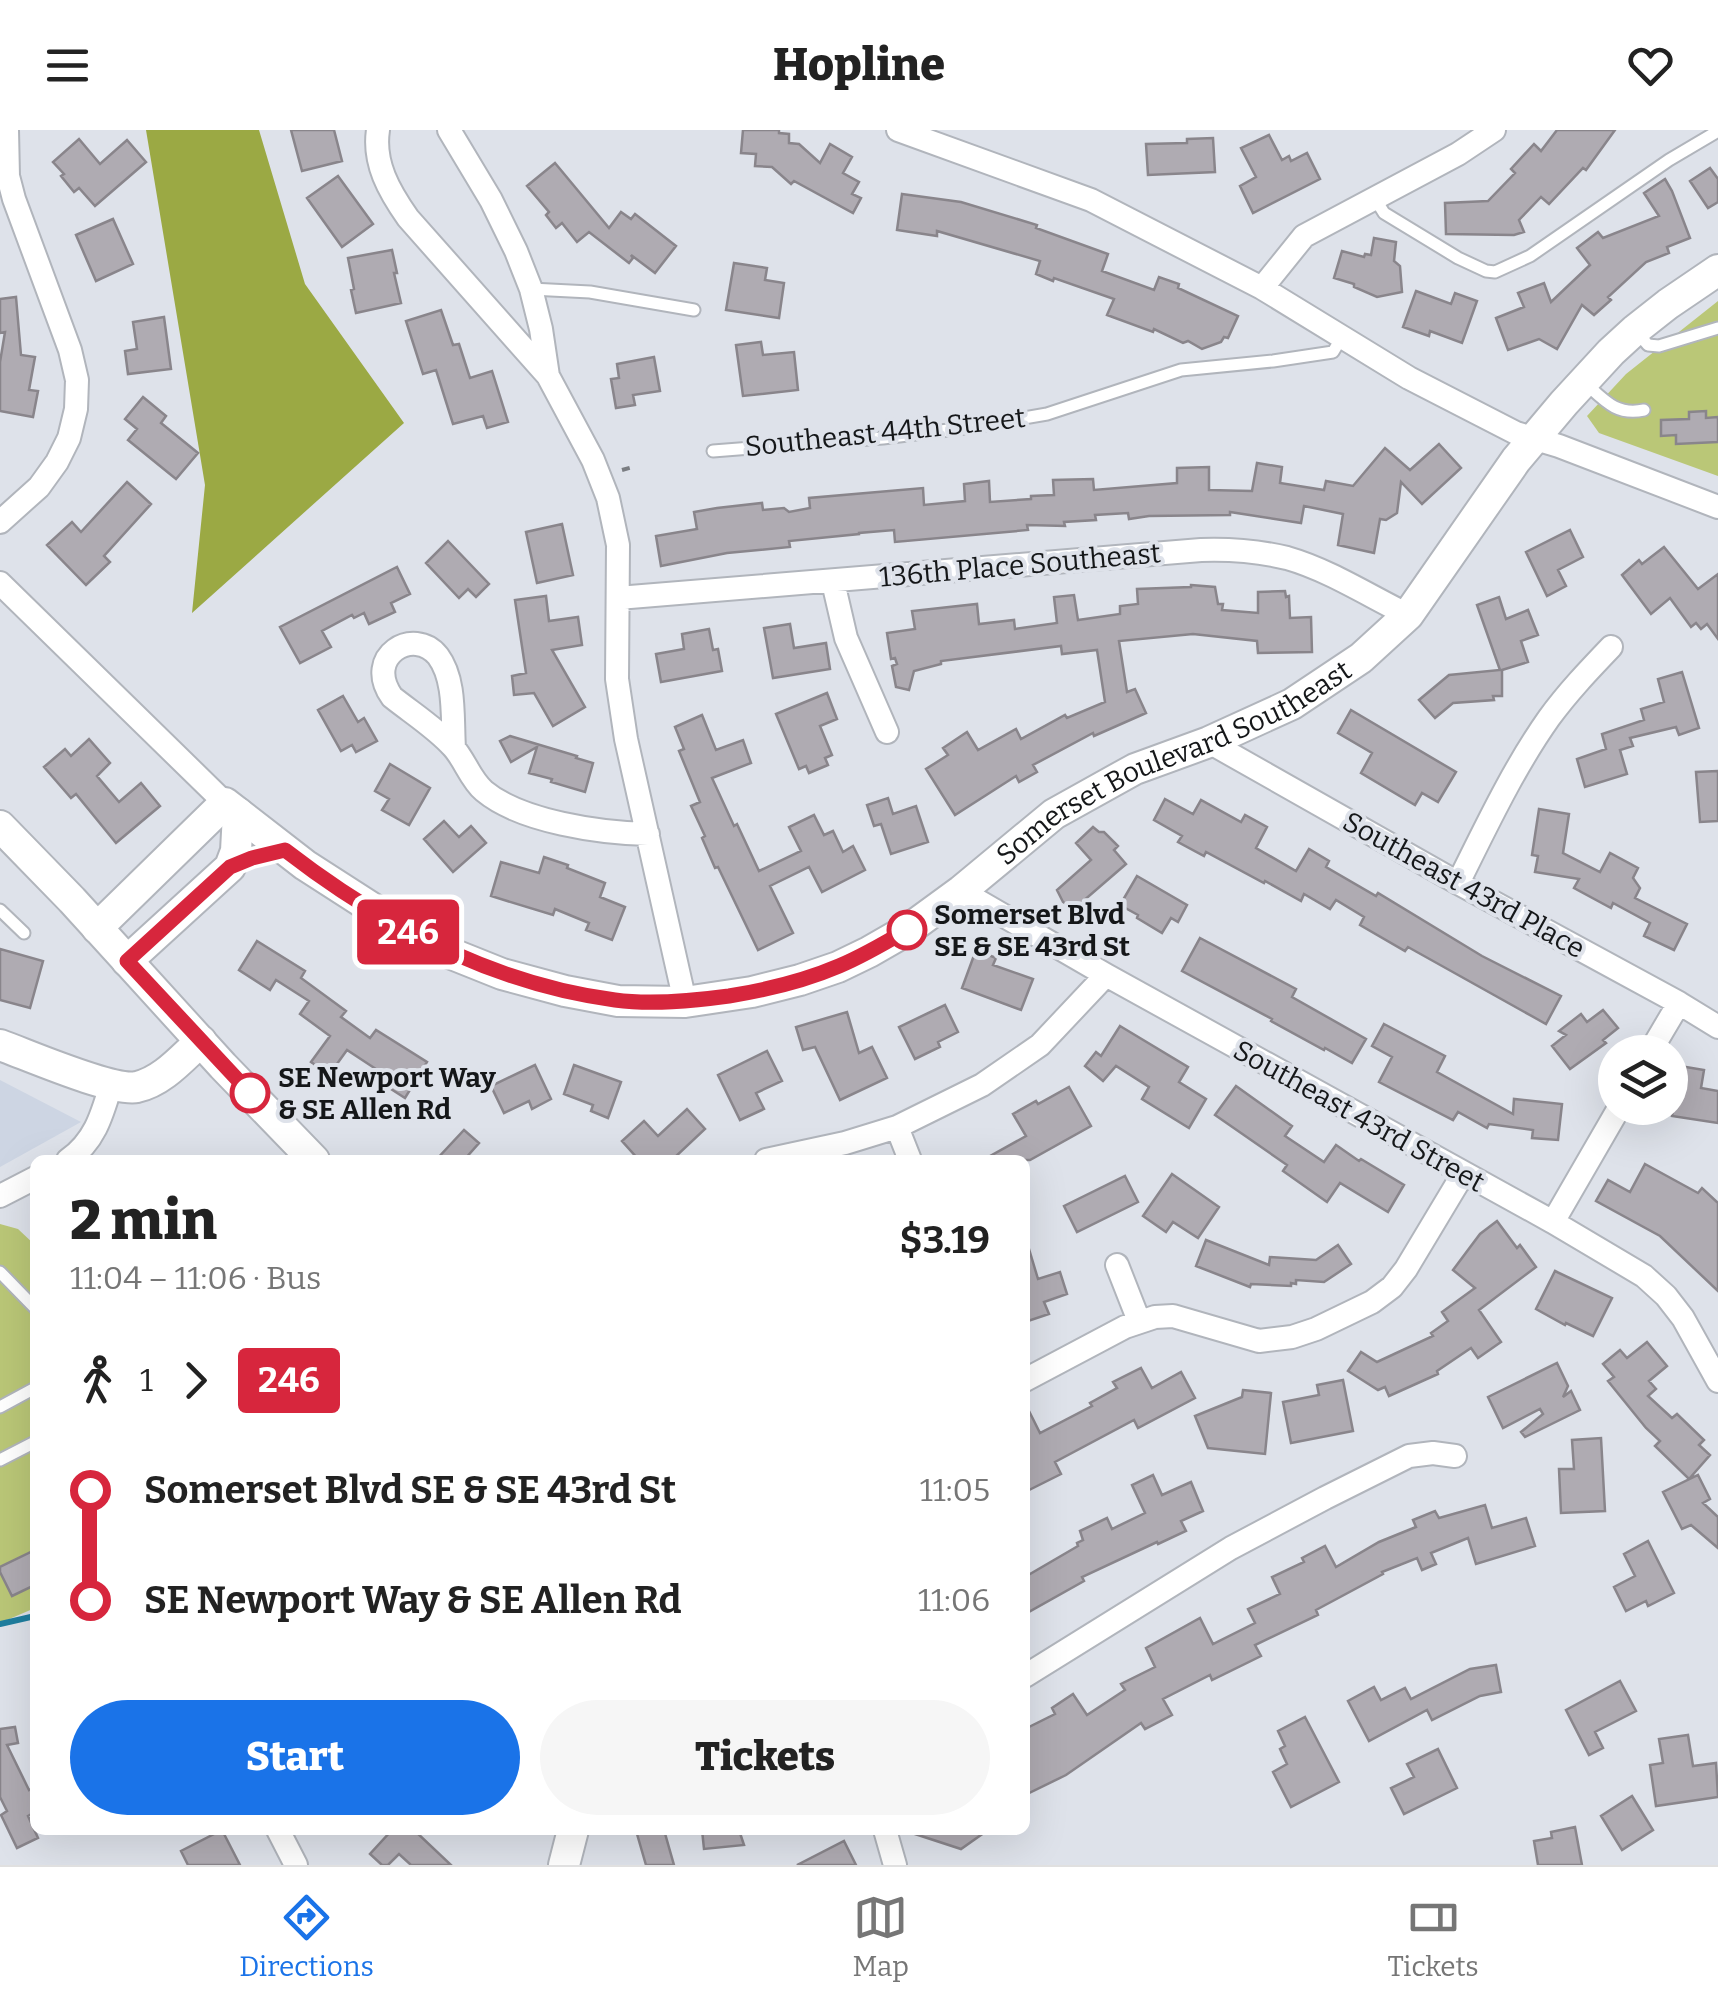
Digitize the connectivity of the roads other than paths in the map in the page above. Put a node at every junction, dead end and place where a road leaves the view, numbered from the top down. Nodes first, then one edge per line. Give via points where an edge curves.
1 (8, 130) edge
2 (378, 130) edge
3 (449, 130) edge
4 (898, 130) edge
5 (1494, 130) edge
6 (1718, 131) edge
7 (1374, 198) junction
8 (1718, 270) edge
9 (1262, 288) junction
10 (530, 289) junction
11 (694, 310) dead end
12 (1718, 328) edge
13 (1636, 330) junction
14 (1342, 337) junction
15 (548, 376) junction
16 (1583, 382) junction
17 (1644, 410) dead end
18 (1534, 438) junction
19 (713, 451) dead end
20 (1718, 507) edge
21 (0, 522) edge
22 (833, 582) junction
23 (0, 583) edge
24 (618, 598) junction
25 (1408, 615) junction
26 (1611, 648) dead end
27 (887, 732) dead end
28 (1209, 742) junction
29 (454, 748) dead end
30 (231, 808) junction
31 (0, 826) edge
32 (648, 834) junction
33 (285, 850) junction
34 (230, 867) junction
35 (1458, 882) junction
36 (961, 892) junction
37 (0, 910) edge
38 (98, 928) junction
39 (24, 933) dead end
40 (127, 961) junction
41 (1106, 976) junction
42 (685, 1002) junction
43 (1679, 1004) junction
44 (1718, 1028) edge
45 (1660, 1035) edge
46 (201, 1041) junction
47 (0, 1045) edge
48 (110, 1085) junction
49 (1609, 1125) edge
50 (897, 1127) junction
51 (75, 1155) edge
52 (309, 1155) edge
53 (788, 1155) edge
54 (908, 1155) edge
55 (1462, 1174) junction
56 (30, 1181) edge
57 (0, 1196) edge
58 (1553, 1222) junction
59 (1117, 1265) dead end
60 (0, 1272) edge
61 (30, 1303) edge
62 (1138, 1321) junction
63 (1030, 1377) edge
64 (1718, 1381) edge
65 (30, 1391) edge
66 (0, 1407) edge
67 (30, 1445) edge
68 (1455, 1456) dead end
69 (0, 1460) edge
70 (1030, 1673) edge
71 (281, 1835) edge
72 (572, 1835) edge
73 (886, 1835) edge
74 (296, 1865) edge
75 (564, 1865) edge
76 (895, 1865) edge

1 - 21 street via 14,199 77,380 69,438 56,462
2 - 15 street via 376,152 393,197
3 - 10 street via 492,200
4 - 9 street via 1092,200
5 - 7 street
6 - 7 lane via 1530,256 1495,272 1458,258 1384,213
7 - 9 street via 1304,236
8 - 13 street, Somerset Boulevard Southeast
9 - 14 street
10 - 11 lane
10 - 15 street
12 - 13 lane via 1658,346 1648,345
13 - 16 street, Somerset Boulevard Southeast
14 - 18 street
14 - 19 lane, Southeast 44th Street via 1332,352 1182,370 1047,414 973,428
15 - 24 street via 608,498 618,545
16 - 17 lane via 1619,410
16 - 18 street, Somerset Boulevard Southeast
18 - 20 street
18 - 25 street, Somerset Boulevard Southeast
22 - 24 street, 136th Place Southeast
22 - 25 street, 136th Place Southeast via 1230,549 1292,559
22 - 27 street via 846,638
23 - 30 street
24 - 32 street via 618,679
25 - 28 street, Somerset Boulevard Southeast via 1333,679
26 - 35 street via 1546,721
28 - 35 street, Southeast 43rd Place
28 - 36 street, Somerset Boulevard Southeast via 1135,769 1054,814
29 - 32 street via 481,789 500,803 592,830
30 - 33 street, Somerset Boulevard Southeast
30 - 34 street via 236,851
30 - 38 street
31 - 38 street
32 - 42 street
33 - 34 street
33 - 42 street, Somerset Boulevard Southeast via 406,930 502,974 618,1001
34 - 40 street
35 - 43 street, Southeast 43rd Place
36 - 41 street, Southeast 43rd Street
36 - 42 street, Somerset Boulevard Southeast via 838,967 752,992
37 - 39 lane
38 - 40 street
40 - 46 street
41 - 50 street via 1019,1062
41 - 55 street, Southeast 43rd Street
43 - 44 street, Southeast 43rd Place
43 - 45 street
46 - 48 street via 147,1083
46 - 52 street
47 - 48 street
48 - 51 street via 94,1134
49 - 58 street
50 - 53 street
50 - 54 street
55 - 58 street, Southeast 43rd Street
55 - 62 street via 1392,1287 1316,1329 1259,1341 1173,1316
56 - 57 street
58 - 64 street, Southeast 43rd Street via 1666,1296
59 - 62 street
60 - 61 lane
62 - 63 street
65 - 66 lane
67 - 69 lane
68 - 70 street via 1409,1456 1325,1498 1230,1548
71 - 74 street
72 - 75 street
73 - 76 street

